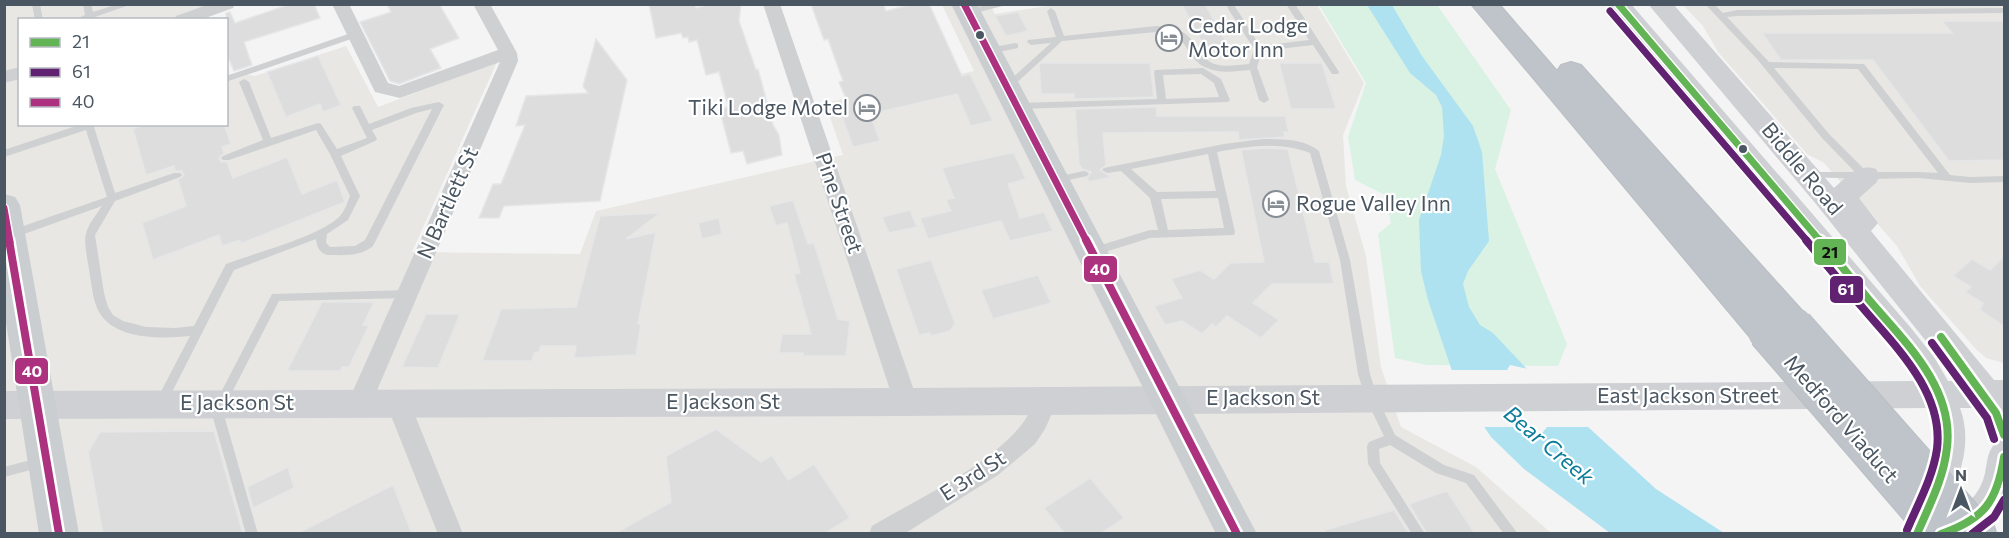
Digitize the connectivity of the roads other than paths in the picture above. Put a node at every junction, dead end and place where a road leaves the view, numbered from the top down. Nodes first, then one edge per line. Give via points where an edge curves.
1 (87, 4) edge
2 (128, 4) edge
3 (227, 4) edge
4 (340, 4) edge
5 (481, 4) edge
6 (771, 4) edge
7 (1006, 4) edge
8 (1290, 4) edge
9 (1484, 4) edge
10 (1513, 4) edge
11 (1618, 4) edge
12 (1660, 4) edge
13 (1709, 4) edge
14 (1231, 7) dead end
15 (966, 8) edge
16 (2004, 10) edge
17 (1051, 11) dead end
18 (196, 14) edge
19 (1721, 16) junction
20 (90, 18) edge
21 (354, 35) junction
22 (1061, 39) junction
23 (1031, 42) dead end
24 (1315, 42) junction
25 (1654, 47) junction
26 (1257, 49) junction
27 (508, 53) junction
28 (1768, 65) junction
29 (1252, 67) junction
30 (1335, 72) dead end
31 (228, 78) edge
32 (244, 82) dead end
33 (1011, 96) junction
34 (1264, 100) dead end
35 (1162, 102) junction
36 (357, 108) dead end
37 (91, 126) edge
38 (72, 128) edge
39 (366, 129) junction
40 (268, 142) junction
41 (1212, 150) junction
42 (4, 154) edge
43 (335, 154) junction
44 (226, 159) dead end
45 (1123, 167) junction
46 (1107, 170) dead end
47 (177, 175) dead end
48 (1808, 176) junction
49 (1866, 176) junction
50 (1947, 178) junction
51 (2004, 179) edge
52 (1222, 194) junction
53 (1155, 196) junction
54 (112, 198) junction
55 (322, 232) junction
56 (8, 234) edge
57 (1164, 234) junction
58 (1092, 252) junction
59 (1899, 285) junction
60 (408, 294) junction
61 (1781, 329) junction
62 (198, 330) junction
63 (1938, 394) junction
64 (1994, 394) edge
65 (1408, 397) joint
66 (1371, 398) junction
67 (1167, 399) junction
68 (1046, 400) junction
69 (360, 402) junction
70 (906, 402) junction
71 (161, 403) junction
72 (218, 403) junction
73 (398, 403) junction
74 (21, 404) edge
75 (2004, 435) edge
76 (1391, 439) junction
77 (2004, 458) edge
78 (47, 461) junction
79 (4, 472) edge
80 (2000, 496) edge
81 (59, 534) edge
82 (252, 534) edge
83 (451, 534) edge
84 (881, 534) edge
85 (1237, 534) edge
86 (1419, 534) edge
87 (1512, 534) edge
88 (1917, 534) edge
89 (1940, 534) edge
90 (1979, 534) edge

1 - 20 lane
2 - 20 lane
3 - 18 street
4 - 21 street
5 - 27 street
6 - 70 street, Pine Street
7 - 15 lane
8 - 24 lane
9 - 61 highway
10 - 61 highway
11 - 25 main road, Biddle Road
12 - 48 main road, Biddle Road
13 - 19 lane
14 - 26 lane
15 - 33 main road via 1001,48
16 - 19 lane
17 - 22 lane
19 - 28 lane
21 - 27 street via 381,88 400,92
21 - 31 lane
22 - 23 lane
22 - 29 lane via 1173,30 1183,35 1200,58 1212,66
22 - 33 lane
24 - 26 lane
24 - 30 lane
25 - 48 main road via 1694,78 1766,157
25 - 63 main road, Biddle Road via 1836,259 1917,360
26 - 29 lane
27 - 60 street, N Bartlett St via 506,71
28 - 49 lane via 1813,124
28 - 50 lane via 1861,66
29 - 34 lane
32 - 40 lane
33 - 35 lane
33 - 58 main road via 1069,177
35 - 35 lane via 1194,101 1225,100 1218,81 1203,71 1158,72
36 - 39 lane
37 - 54 lane
38 - 42 lane
39 - 43 lane via 372,139
39 - 55 lane via 414,110 439,105 369,243 354,251 327,251 321,244
40 - 43 lane via 318,126
40 - 44 lane
41 - 45 lane
41 - 52 lane
41 - 66 lane via 1299,143 1314,151 1345,260
43 - 55 lane via 355,196 340,222
45 - 46 lane
45 - 53 lane
47 - 54 lane
48 - 49 lane
48 - 59 main road, Biddle Road
49 - 50 lane
49 - 59 main road via 1844,195 1879,241
50 - 51 lane
52 - 53 lane
52 - 57 lane via 1230,232
53 - 57 lane
54 - 56 lane
54 - 62 lane via 90,235 103,309 112,320 143,332
55 - 62 lane via 230,267
56 - 74 main road
57 - 58 lane via 1150,234
58 - 67 main road
59 - 64 main road, Biddle Road via 1960,360
60 - 69 street, N Bartlett St
60 - 72 lane via 276,297
61 - 89 highway, Medford Viaduct, bridge
61 - 90 highway, Medford Viaduct, bridge
62 - 71 lane
63 - 64 main road, East Jackson Street
63 - 65 main road, East Jackson Street
63 - 88 main road, Biddle Road via 1946,416 1948,457
64 - 75 main road, Biddle Road
65 - 66 main road, E Jackson St
66 - 67 main road, E Jackson St
66 - 76 lane
67 - 68 main road, E Jackson St
67 - 85 main road
68 - 70 main road, E Jackson St
68 - 84 street, E 3rd St via 1037,423 1016,447
69 - 72 main road, E Jackson St
69 - 73 main road, E Jackson St
70 - 73 main road, E Jackson St
71 - 72 main road, E Jackson St
71 - 74 main road, E Jackson St
72 - 82 lane
73 - 83 street
74 - 78 main road
76 - 86 lane via 1373,446 1374,465
76 - 87 lane via 1440,470 1470,479
77 - 80 main road
78 - 79 lane
78 - 81 main road
80 - 89 main road via 1978,519 1961,529

